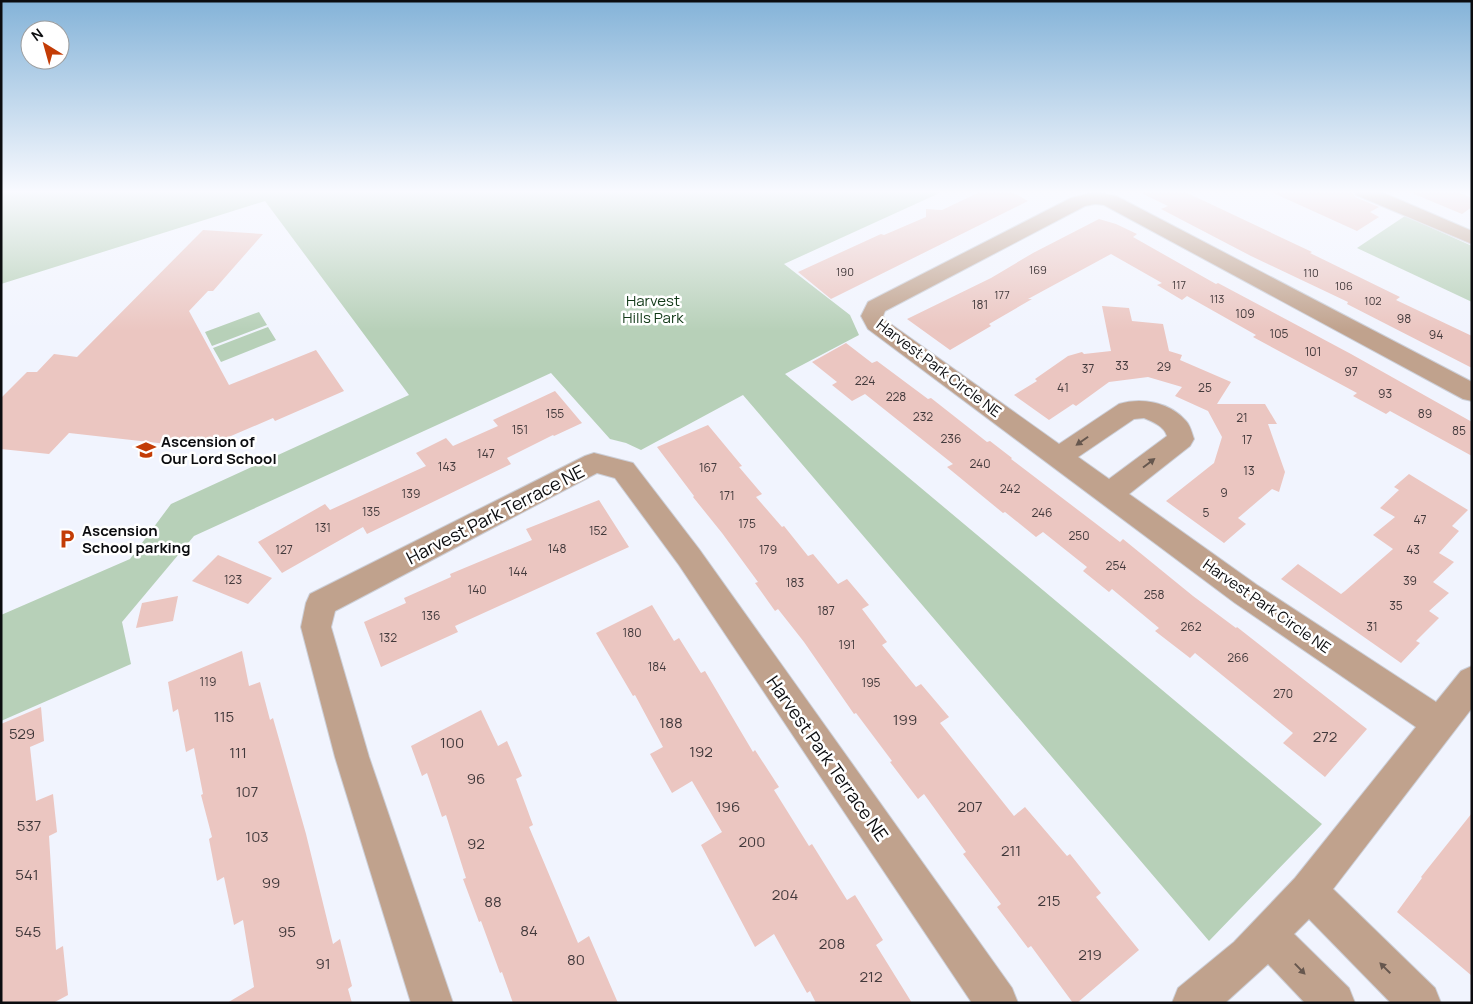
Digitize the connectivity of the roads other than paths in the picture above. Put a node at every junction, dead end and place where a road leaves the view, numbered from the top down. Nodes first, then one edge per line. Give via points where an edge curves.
1 (1009, 238) edge
2 (1180, 238) edge
3 (1472, 393) edge
4 (1060, 456) junction
5 (1110, 493) junction
6 (1472, 681) edge
7 (1440, 724) junction
8 (1287, 913) junction
9 (432, 1003) edge
10 (997, 1003) edge
11 (1193, 1003) edge
12 (1334, 1003) edge
13 (1420, 1003) edge

1 - 4 street, Harvest Park Circle NE via 876,307 872,316 876,324
2 - 3 street, Harvest Park Circle NE
4 - 5 street, Harvest Park Circle NE
5 -> 4 street via 1181,439 1177,427 1147,409 1128,410
5 - 7 street, Harvest Park Circle NE via 1246,594
6 - 7 street
7 - 8 street
8 - 11 street via 1248,956
8 -> 12 street
13 -> 8 street
9 - 10 street, Harvest Park Terrace NE via 352,757 316,627 321,602 594,463 624,470 689,557

